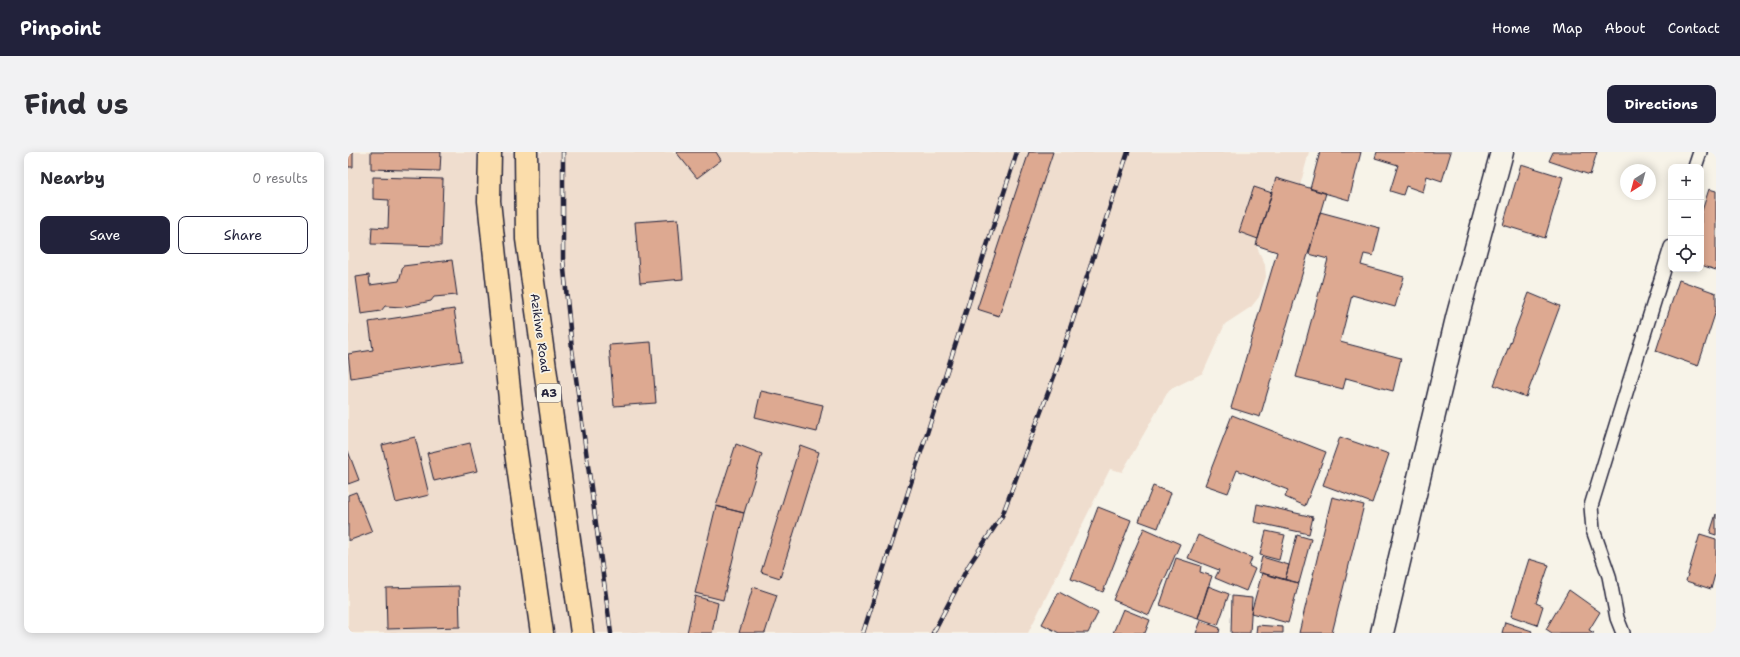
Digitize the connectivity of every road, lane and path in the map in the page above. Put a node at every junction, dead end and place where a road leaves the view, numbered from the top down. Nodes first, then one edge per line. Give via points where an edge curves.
1 (490, 152) edge
2 (526, 152) edge
3 (1502, 152) edge
4 (1700, 152) edge
5 (1696, 164) edge
6 (1668, 257) edge
7 (542, 633) edge
8 (582, 633) edge
9 (1382, 633) edge
10 (1624, 633) edge

1 - 7 main road via 490,201 515,446
2 - 8 main road, Azikiwe Road / A3 via 527,239
3 - 9 street via 1457,318
4 - 5 lane
6 - 10 lane via 1591,506 1593,530 1609,576 1617,618

